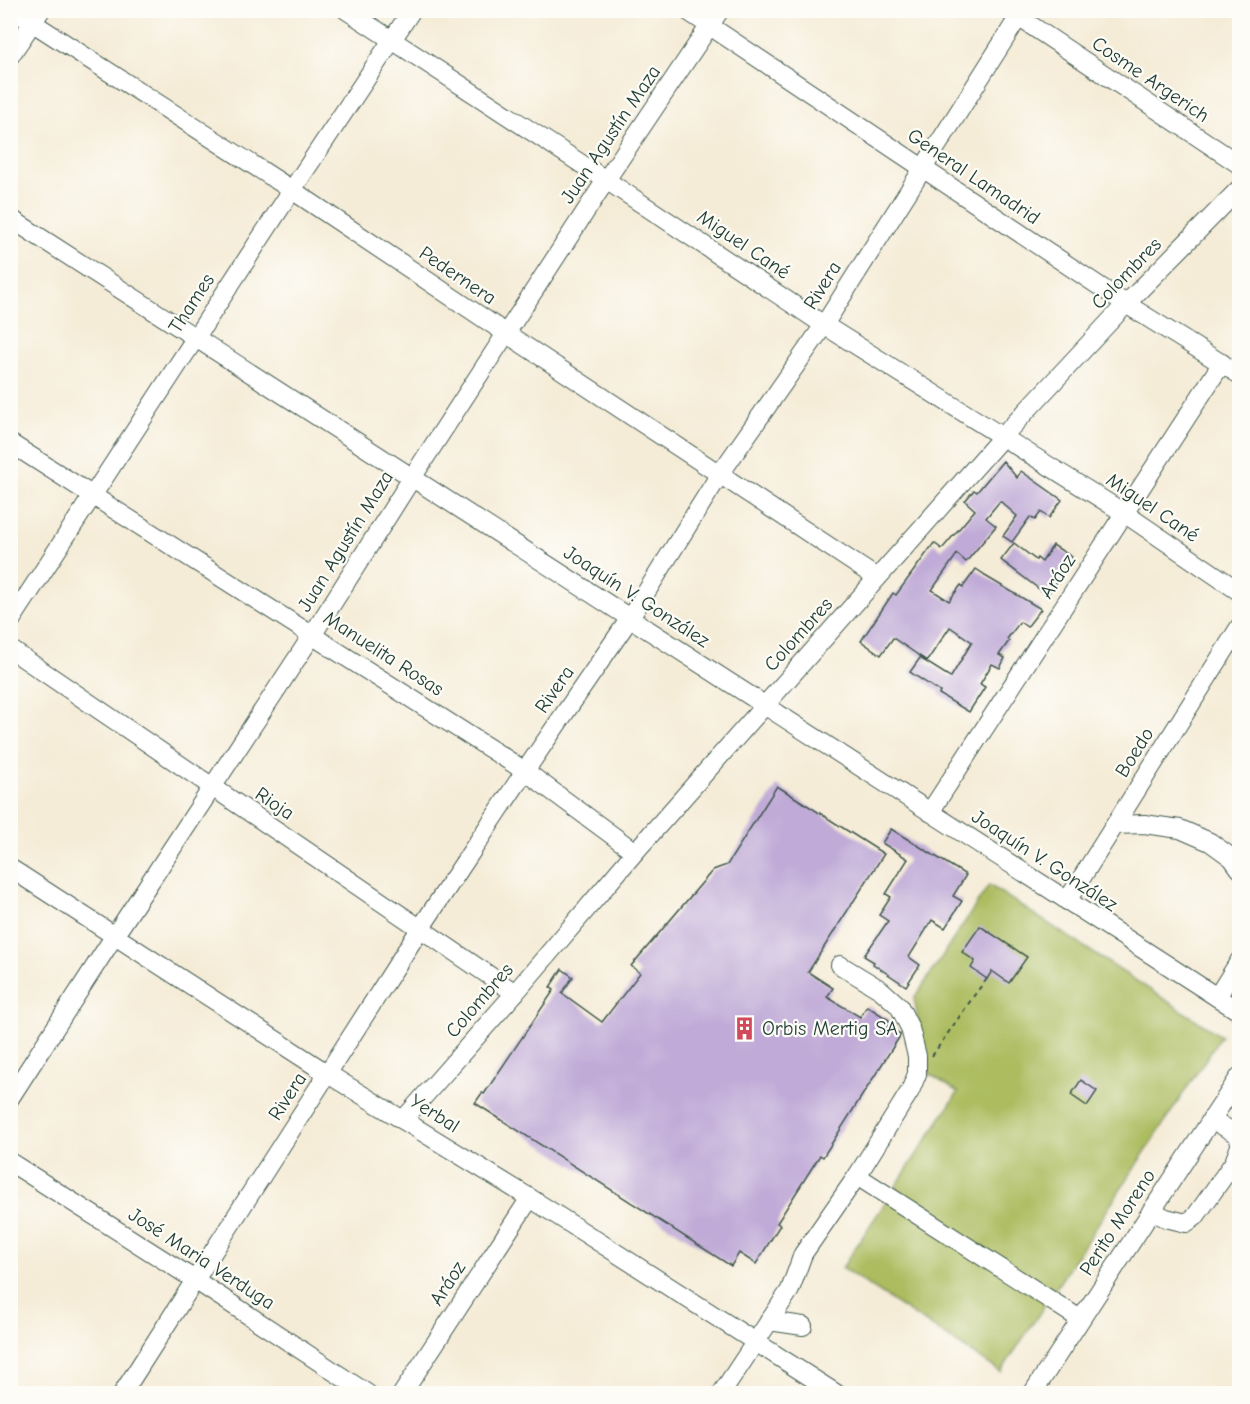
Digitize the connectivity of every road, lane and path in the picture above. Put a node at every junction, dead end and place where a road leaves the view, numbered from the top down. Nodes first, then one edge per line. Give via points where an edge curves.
1 (13, 10) edge
2 (346, 10) edge
3 (412, 10) edge
4 (686, 10) edge
5 (1016, 13) edge
6 (36, 17) edge
7 (715, 18) edge
8 (392, 41) junction
9 (10, 56) edge
10 (1239, 165) edge
11 (922, 169) junction
12 (606, 180) junction
13 (1239, 188) edge
14 (292, 190) junction
15 (10, 218) edge
16 (1126, 304) junction
17 (824, 325) junction
18 (507, 334) junction
19 (195, 338) junction
20 (1222, 363) junction
21 (1239, 375) edge
22 (1003, 436) junction
23 (10, 442) edge
24 (720, 474) junction
25 (412, 477) junction
26 (93, 495) junction
27 (1124, 513) junction
28 (878, 578) junction
29 (1239, 592) edge
30 (630, 618) junction
31 (10, 622) edge
32 (1239, 626) edge
33 (313, 634) junction
34 (10, 649) edge
35 (765, 705) junction
36 (525, 771) junction
37 (213, 788) junction
38 (930, 812) junction
39 (1115, 825) junction
40 (635, 852) junction
41 (10, 868) edge
42 (1239, 869) edge
43 (1067, 901) junction
44 (420, 929) junction
45 (115, 935) junction
46 (1239, 960) edge
47 (840, 965) dead end
48 (987, 979) dead end
49 (515, 993) junction
50 (1216, 997) junction
51 (1239, 1012) edge
52 (933, 1056) dead end
53 (328, 1074) junction
54 (1239, 1076) edge
55 (10, 1098) edge
56 (1211, 1119) junction
57 (403, 1120) junction
58 (1239, 1144) edge
59 (10, 1162) edge
60 (857, 1176) junction
61 (530, 1198) junction
62 (1151, 1211) junction
63 (195, 1280) junction
64 (1080, 1319) junction
65 (769, 1321) junction
66 (803, 1326) dead end
67 (755, 1341) junction
68 (122, 1394) edge
69 (368, 1394) edge
70 (402, 1394) edge
71 (721, 1394) edge
72 (837, 1394) edge
73 (1032, 1394) edge

1 - 6 street, Pedernera
2 - 8 street, Miguel Cané
3 - 8 street, Thames
4 - 7 street, General Lamadrid
5 - 10 street, Cosme Argerich
5 - 11 street, Rivera
6 - 9 street
6 - 14 street, Pedernera
7 - 11 street, General Lamadrid
7 - 12 street, Juan Agustín Maza
8 - 12 street, Miguel Cané
8 - 14 street, Thames
11 - 16 street, General Lamadrid
11 - 17 street, Rivera
12 - 17 street, Miguel Cané
12 - 18 street, Juan Agustín Maza
13 - 16 street, Colombres
14 - 18 street, Pedernera
14 - 19 street, Thames
15 - 19 street, Joaquín V. González
16 - 20 street, General Lamadrid
16 - 22 street, Colombres
17 - 22 street, Miguel Cané
17 - 24 street, Rivera
18 - 24 street, Pedernera
18 - 25 street, Juan Agustín Maza
19 - 25 street, Joaquín V. González
19 - 26 street, Thames
20 - 21 street, General Lamadrid
20 - 27 street, Aráoz
22 - 27 street, Miguel Cané
22 - 28 street, Colombres
23 - 26 street, Manuelita Rosas
24 - 28 street, Pedernera
24 - 30 street, Rivera
25 - 30 street, Joaquín V. González
25 - 33 street, Juan Agustín Maza
26 - 31 street, Thames
26 - 33 street, Manuelita Rosas
27 - 29 street, Miguel Cané
27 - 38 street, Aráoz
28 - 35 street, Colombres
30 - 35 street, Joaquín V. González
30 - 36 street, Rivera
32 - 39 street, Boedo
33 - 36 street, Manuelita Rosas
33 - 37 street, Juan Agustín Maza
34 - 37 street, Rioja
35 - 38 street, Joaquín V. González
35 - 40 street, Colombres
36 - 40 street, Manuelita Rosas
36 - 44 street, Rivera
37 - 44 street, Rioja
37 - 45 street, Juan Agustín Maza
38 - 43 street, Joaquín V. González
39 - 42 street via 1180,829 1210,842 1232,858
39 - 43 street, Boedo
40 - 49 street, Colombres
41 - 45 street, Yerbal
43 - 50 street, Joaquín V. González
44 - 49 street, Rioja
44 - 53 street, Rivera
45 - 53 street, Yerbal
45 - 55 street, Juan Agustín Maza
46 - 50 street
47 - 60 street via 899,1006 910,1028 916,1056 917,1074 910,1091
48 - 52 path
49 - 57 street, Colombres
50 - 51 street, Joaquín V. González
53 - 57 street, Yerbal
53 - 63 street, Rivera
54 - 56 street, Perito Moreno
56 - 58 street via 1238,1136
56 - 62 street, Perito Moreno
57 - 61 street, Yerbal
58 - 62 street via 1234,1162 1195,1217 1186,1223
59 - 63 street, José Maria Verduga
60 - 64 street
60 - 65 street via 803,1254 790,1290
61 - 67 street, Yerbal
61 - 70 street, Aráoz
62 - 64 street, Perito Moreno
63 - 68 street, Rivera
63 - 69 street, José Maria Verduga
64 - 73 street, Perito Moreno
65 - 66 street
65 - 67 street
67 - 71 street
67 - 72 street, Yerbal

